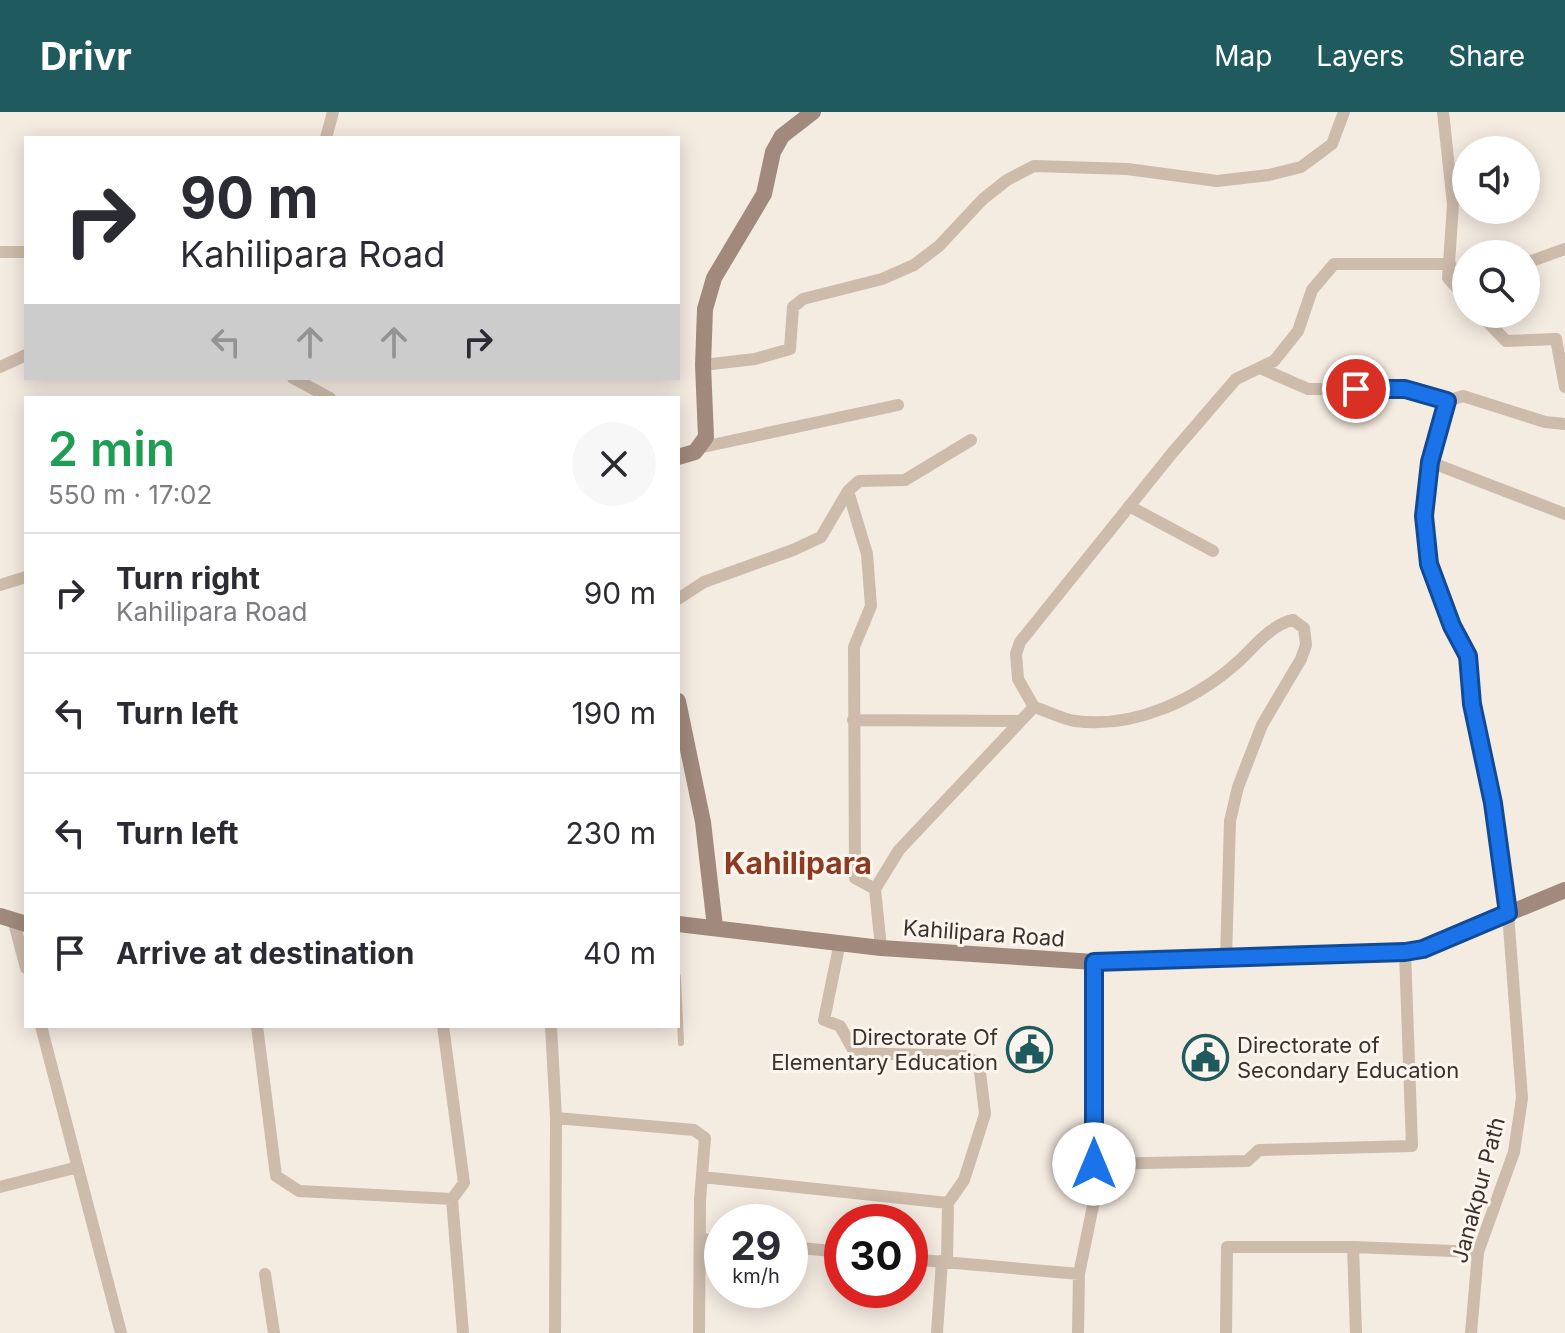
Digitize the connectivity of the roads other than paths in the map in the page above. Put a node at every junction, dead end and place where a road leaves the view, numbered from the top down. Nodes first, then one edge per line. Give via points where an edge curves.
1 (333, 112) edge
2 (813, 112) edge
3 (1344, 112) edge
4 (1443, 112) edge
5 (327, 136) edge
6 (1565, 249) edge
7 (0, 252) edge
8 (24, 252) edge
9 (1540, 258) edge
10 (1450, 264) junction
11 (1448, 278) junction
12 (1452, 278) edge
13 (1452, 282) edge
14 (1493, 328) edge
15 (24, 356) edge
16 (703, 365) junction
17 (0, 367) edge
18 (1260, 368) junction
19 (297, 380) edge
20 (1565, 387) edge
21 (326, 396) edge
22 (1447, 401) junction
23 (898, 405) dead end
24 (1545, 422) junction
25 (1565, 424) edge
26 (1565, 431) edge
27 (971, 440) dead end
28 (698, 448) junction
29 (680, 456) edge
30 (1430, 462) junction
31 (848, 491) junction
32 (1129, 506) junction
33 (1565, 514) edge
34 (1213, 551) dead end
35 (24, 578) edge
36 (0, 585) edge
37 (680, 598) edge
38 (1034, 707) junction
39 (680, 711) edge
40 (853, 720) junction
41 (1020, 721) junction
42 (875, 889) junction
43 (1565, 890) edge
44 (1508, 913) junction
45 (13, 920) edge
46 (680, 924) edge
47 (715, 927) junction
48 (840, 942) junction
49 (881, 948) junction
50 (1405, 952) junction
51 (1226, 958) junction
52 (24, 961) edge
53 (1094, 962) junction
54 (680, 1021) edge
55 (42, 1028) edge
56 (257, 1028) edge
57 (443, 1028) edge
58 (551, 1028) edge
59 (681, 1043) dead end
60 (556, 1118) junction
61 (1094, 1164) junction
62 (78, 1167) junction
63 (702, 1177) junction
64 (0, 1187) edge
65 (452, 1199) junction
66 (948, 1203) junction
67 (700, 1239) junction
68 (704, 1239) edge
69 (1353, 1247) junction
70 (1478, 1252) junction
71 (928, 1261) edge
72 (945, 1262) junction
73 (265, 1274) dead end
74 (1079, 1274) junction
75 (121, 1333) edge
76 (274, 1333) edge
77 (463, 1333) edge
78 (555, 1333) edge
79 (699, 1333) edge
80 (937, 1333) edge
81 (1078, 1333) edge
82 (1226, 1333) edge
83 (1356, 1333) edge
84 (1471, 1333) edge

1 - 5 street
2 - 16 main road via 782,136 764,194 714,278 705,309
3 - 16 street via 1332,144 1301,167 1269,175 1217,181 1127,169 1034,166 983,199 914,265 882,279 803,299 793,307 790,349
4 - 10 street via 1453,204
6 - 9 street
7 - 8 street
10 - 11 street
10 - 18 street via 1334,264 1312,290 1298,331 1274,361
11 - 12 street
11 - 13 street
14 - 20 street via 1506,341 1556,339
15 - 17 street
16 - 28 main road via 706,437
18 - 22 street via 1308,389 1405,389
18 - 32 street via 1236,379
19 - 21 street
22 - 24 street via 1463,396
22 - 30 street, Janakpur Path
23 - 28 street
24 - 25 street
24 - 26 street
27 - 31 street via 905,480 859,481
28 - 29 main road
30 - 33 street
30 - 44 street, Janakpur Path via 1424,516 1429,564 1468,656
31 - 37 street via 821,537 704,582
31 - 40 street via 867,554 871,606 854,647
32 - 34 street
32 - 38 street via 1020,642 1018,679
35 - 36 street
38 - 41 street
38 - 51 street via 1074,721 1162,710 1195,696 1279,623 1293,620 1304,628 1301,659 1262,725 1238,787 1230,821
39 - 47 main road via 703,822
40 - 41 street
40 - 42 street via 855,878
41 - 42 street via 899,850
42 - 49 street
43 - 44 main road, Kahilipara Road
44 - 50 main road, Kahilipara Road
44 - 70 street, Janakpur Path via 1522,1098 1514,1152
45 - 52 street
46 - 47 main road, Kahilipara Road
47 - 48 main road, Kahilipara Road
48 - 49 main road, Kahilipara Road
48 - 66 street via 824,1020 840,1026 855,1053 965,1056 979,1063 985,1114 964,1180
49 - 53 main road, Kahilipara Road
50 - 51 main road, Kahilipara Road
50 - 61 street via 1412,1146 1259,1150 1247,1161
51 - 53 main road, Kahilipara Road
53 - 61 street
54 - 59 lane
55 - 62 street
56 - 65 street via 276,1176 299,1191
57 - 65 street via 464,1183
58 - 60 street
60 - 63 street via 694,1130 705,1138
60 - 78 street
61 - 74 street via 1094,1201
62 - 64 street
62 - 75 street
63 - 66 street
63 - 67 street
65 - 77 street
66 - 72 street
67 - 68 street
67 - 79 street
69 - 70 street
69 - 82 street via 1227,1247
69 - 83 street
70 - 84 street, Janakpur Path
71 - 72 street
72 - 74 street
72 - 80 street
73 - 76 street
74 - 81 street

